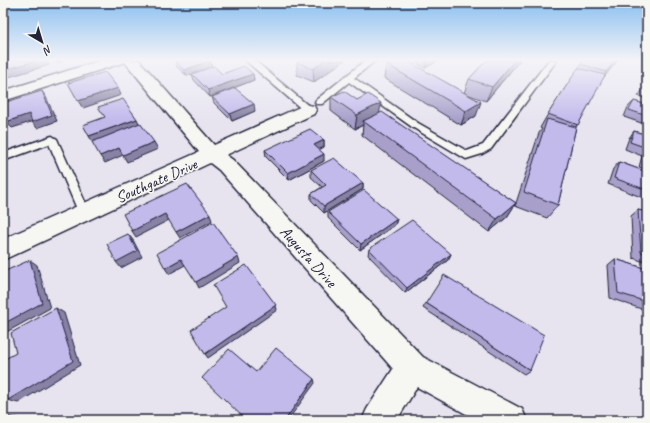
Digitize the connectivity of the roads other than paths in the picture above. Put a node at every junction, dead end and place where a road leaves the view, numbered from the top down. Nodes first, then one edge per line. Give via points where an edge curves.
1 (55, 80) edge
2 (149, 80) edge
3 (276, 80) edge
4 (349, 80) edge
5 (351, 80) edge
6 (538, 80) edge
7 (3, 96) edge
8 (313, 106) junction
9 (212, 155) junction
10 (3, 157) edge
11 (84, 213) junction
12 (3, 250) edge
13 (412, 368) junction
14 (378, 420) edge
15 (511, 420) edge

1 - 7 street
2 - 9 street, Augusta Drive
3 - 8 lane
4 - 8 lane
5 - 6 lane via 415,125 466,155 487,147
8 - 9 street, Southgate Drive
9 - 11 street, Southgate Drive
9 - 13 street, Augusta Drive via 226,166
10 - 11 lane via 52,139
11 - 12 street, Southgate Drive
13 - 14 street
13 - 15 street, Augusta Drive via 457,394

